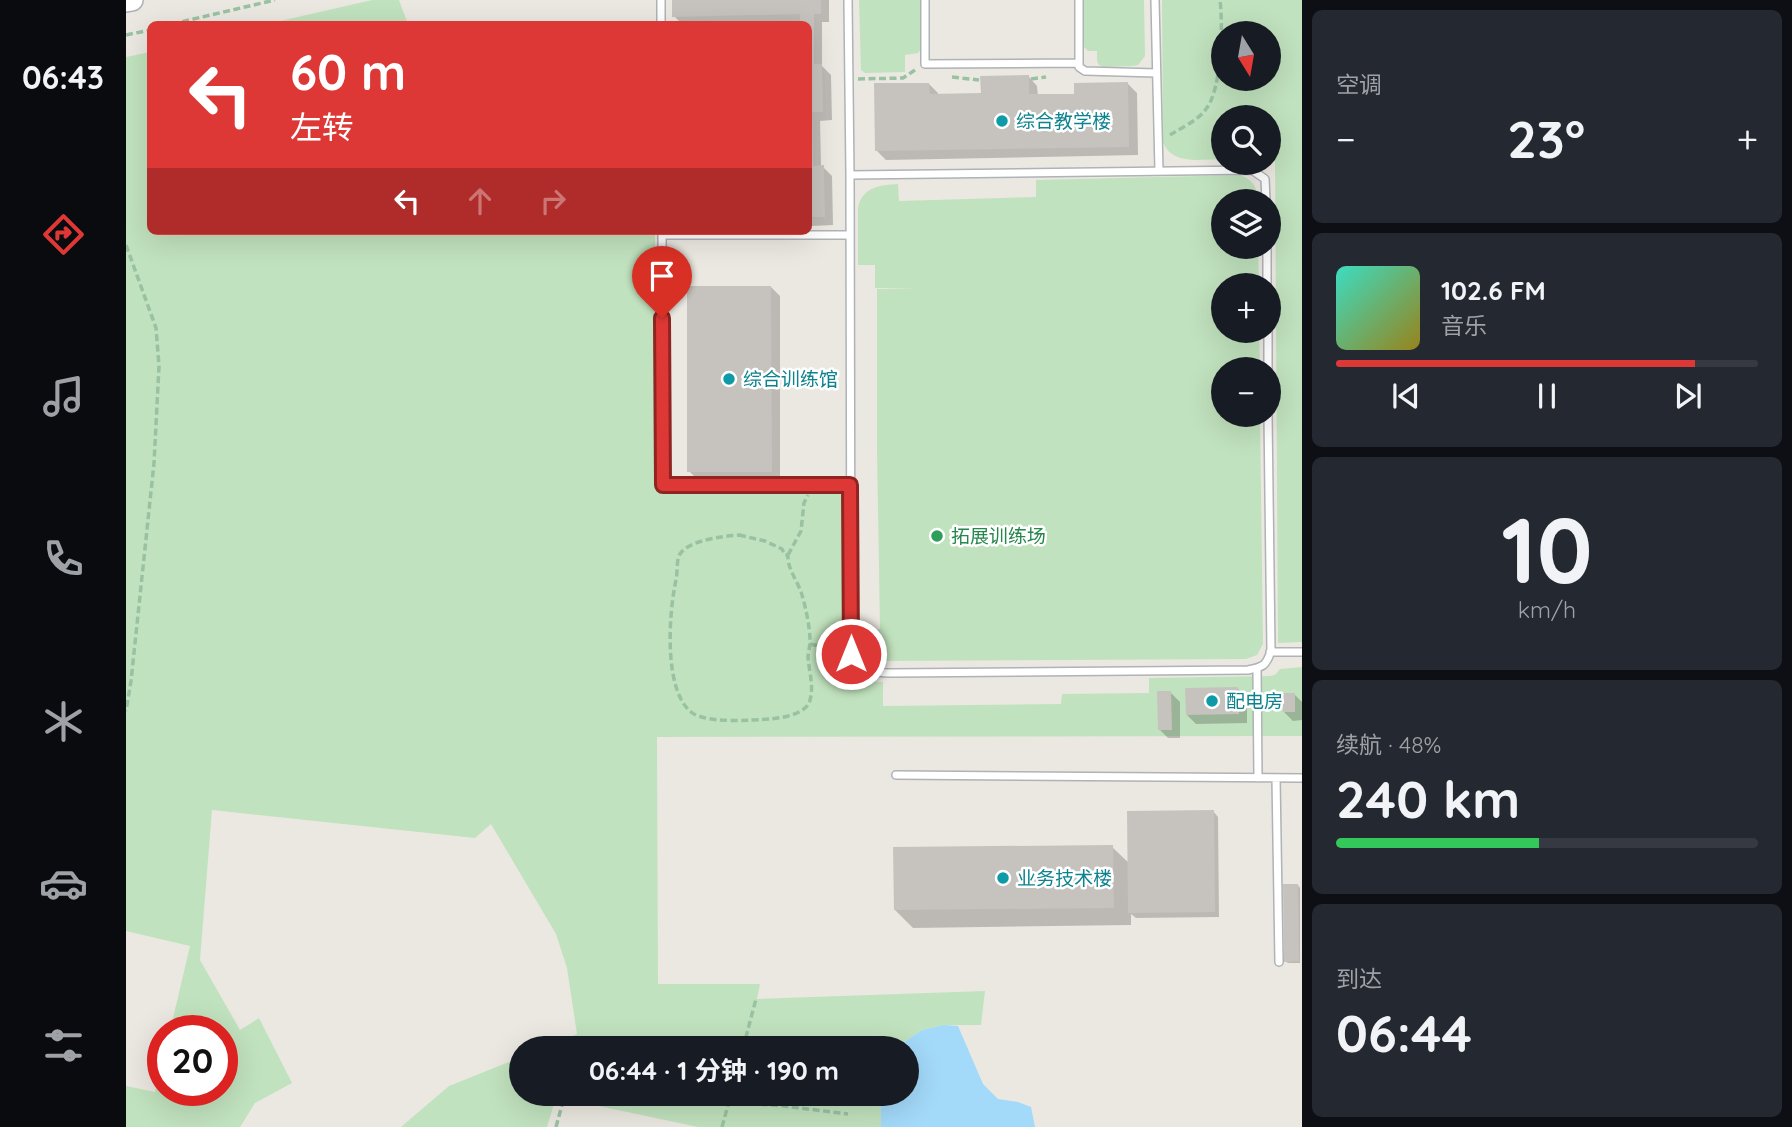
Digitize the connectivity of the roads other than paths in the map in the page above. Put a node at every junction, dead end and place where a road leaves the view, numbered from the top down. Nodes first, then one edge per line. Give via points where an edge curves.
1 (132, 0) edge
2 (661, 0) edge
3 (848, 0) edge
4 (925, 0) edge
5 (1079, 0) edge
6 (1155, 0) edge
7 (126, 1) edge
8 (661, 21) edge
9 (1078, 64) junction
10 (1156, 72) junction
11 (1159, 171) junction
12 (850, 175) junction
13 (1265, 189) edge
14 (662, 235) edge
15 (812, 235) edge
16 (850, 235) junction
17 (1268, 427) edge
18 (850, 485) junction
19 (1270, 652) junction
20 (1302, 652) edge
21 (1258, 668) junction
22 (896, 775) dead end
23 (1258, 778) junction
24 (1276, 778) junction
25 (1302, 778) edge
26 (1279, 962) dead end

1 - 7 main road
2 - 8 lane
3 - 12 lane
4 - 9 lane via 925,64
5 - 9 lane
6 - 10 lane
9 - 10 lane via 1085,71
10 - 11 lane
11 - 12 lane
11 - 13 lane via 1252,170 1265,179
12 - 16 lane
14 - 18 lane via 663,485
15 - 16 lane
16 - 18 lane
17 - 19 lane
18 - 21 lane via 851,654 858,664 876,673
19 - 20 lane
19 - 21 lane
21 - 23 lane
22 - 23 lane
23 - 24 lane
24 - 25 lane
24 - 26 lane

